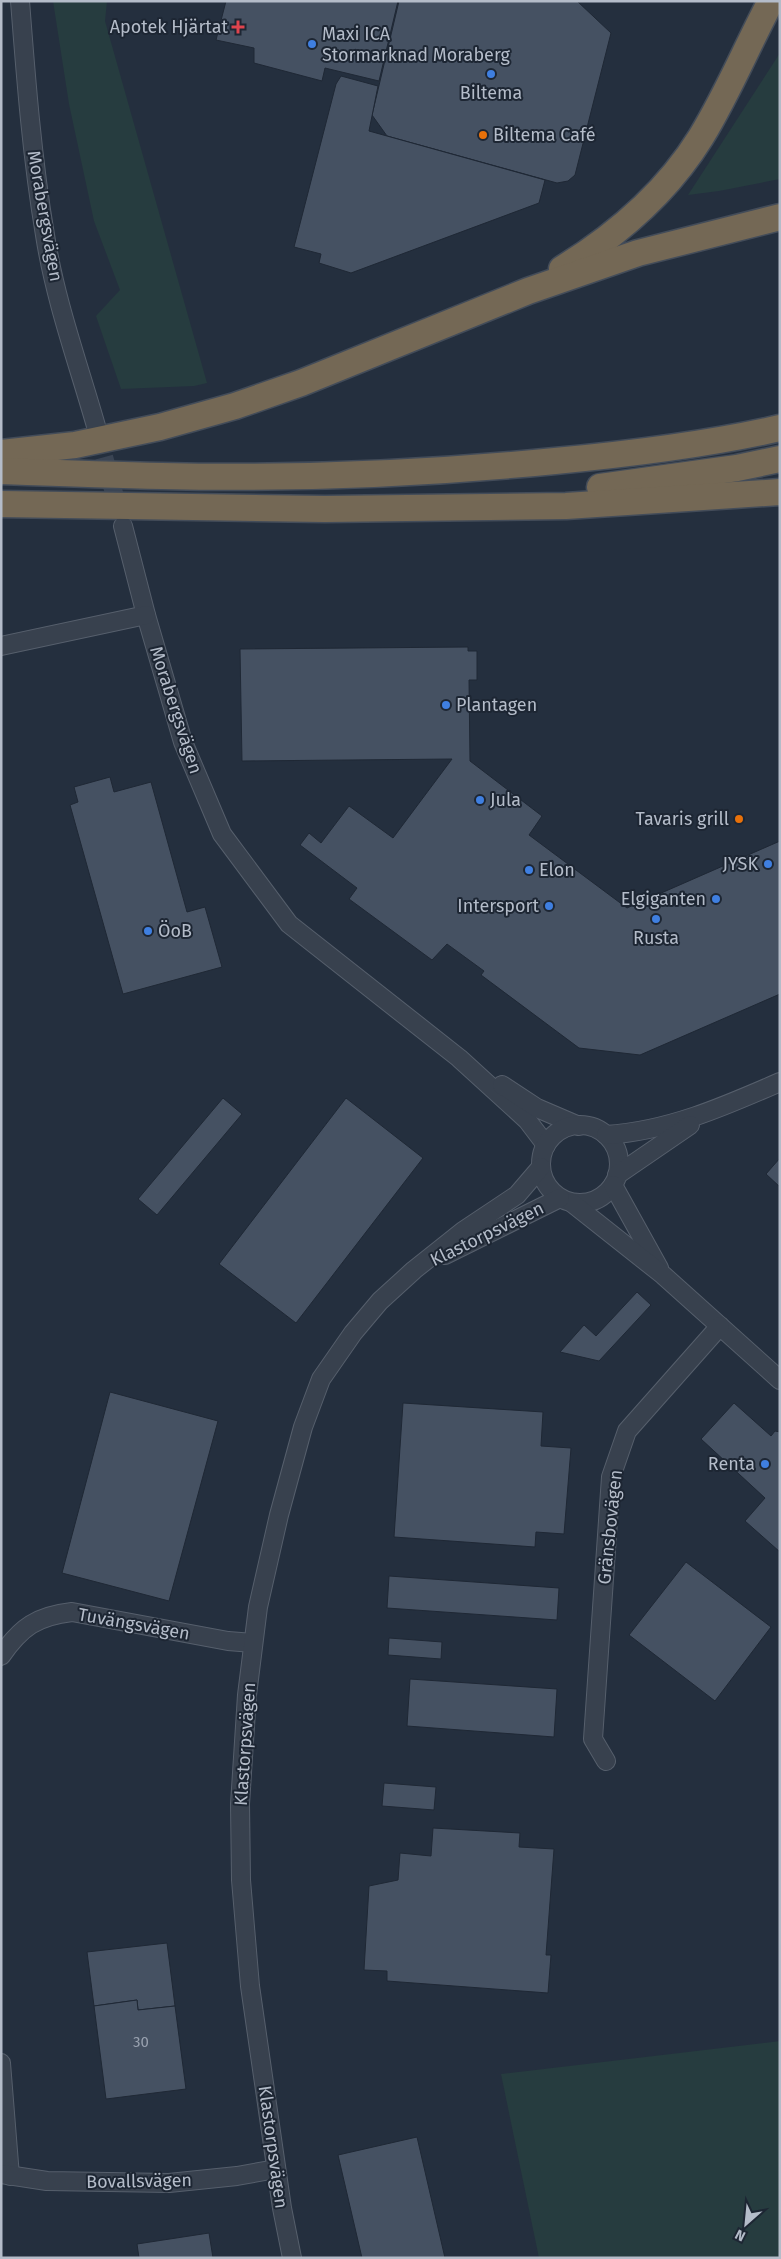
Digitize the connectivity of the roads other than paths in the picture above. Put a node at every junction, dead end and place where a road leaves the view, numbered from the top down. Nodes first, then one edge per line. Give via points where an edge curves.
1 (20, 1) edge
2 (771, 1) edge
3 (754, 13) edge
4 (780, 217) edge
5 (528, 291) junction
6 (96, 426) tunnel mouth
7 (780, 428) edge
8 (1, 453) edge
9 (780, 459) edge
10 (1, 471) edge
11 (780, 492) edge
12 (1, 504) edge
13 (325, 508) junction
14 (123, 526) tunnel mouth
15 (146, 615) junction
16 (1, 646) edge
17 (459, 1058) junction
18 (780, 1082) edge
19 (712, 1111) junction
20 (579, 1126) junction
21 (606, 1136) junction
22 (546, 1145) junction
23 (541, 1167) junction
24 (615, 1180) junction
25 (566, 1200) junction
26 (414, 1270) junction
27 (663, 1275) junction
28 (720, 1326) junction
29 (780, 1380) edge
30 (253, 1643) junction
31 (1, 1656) edge
32 (606, 1761) dead end
33 (1, 2062) edge
34 (276, 2169) junction
35 (6, 2175) edge
36 (292, 2258) edge

1 - 6 street, Morabergsvägen via 34,168 45,236
2 - 3 highway
3 - 5 highway via 724,96 701,138 669,181 615,233
4 - 5 highway via 638,253
5 - 8 highway via 235,406 160,427 75,445
7 - 10 highway via 616,455 466,470 286,476
9 - 13 highway via 737,468 542,494
11 - 13 highway via 566,506
12 - 13 highway
14 - 15 street, Morabergsvägen
15 - 16 street
15 - 17 street, Morabergsvägen via 183,742 222,834 289,924
17 - 20 street, Morabergsvägen via 537,1108
17 - 22 street, Morabergsvägen via 527,1120
18 - 19 street
19 - 21 street via 652,1130
19 - 24 street via 667,1139
20 - 21 street via 593,1128
20 - 22 street via 558,1132
21 - 24 street via 617,1154
22 - 23 street
23 - 25 street via 550,1189
23 - 26 street, Klastorpsvägen via 517,1195
24 - 25 street via 598,1198 586,1203
24 - 27 street
25 - 26 street, Klastorpsvägen
25 - 27 street
26 - 30 street, Klastorpsvägen via 374,1307 321,1379 303,1427 279,1515
27 - 28 street
28 - 29 street
28 - 32 street, Gränsbovägen via 627,1431 611,1476 592,1739
30 - 31 street, Tuvängsvägen via 72,1612 39,1619 23,1629
30 - 34 street, Klastorpsvägen via 240,1804 241,1880 250,1986
33 - 35 street
34 - 35 street, Bovallsvägen via 170,2183 47,2181
34 - 36 street, Klastorpsvägen

